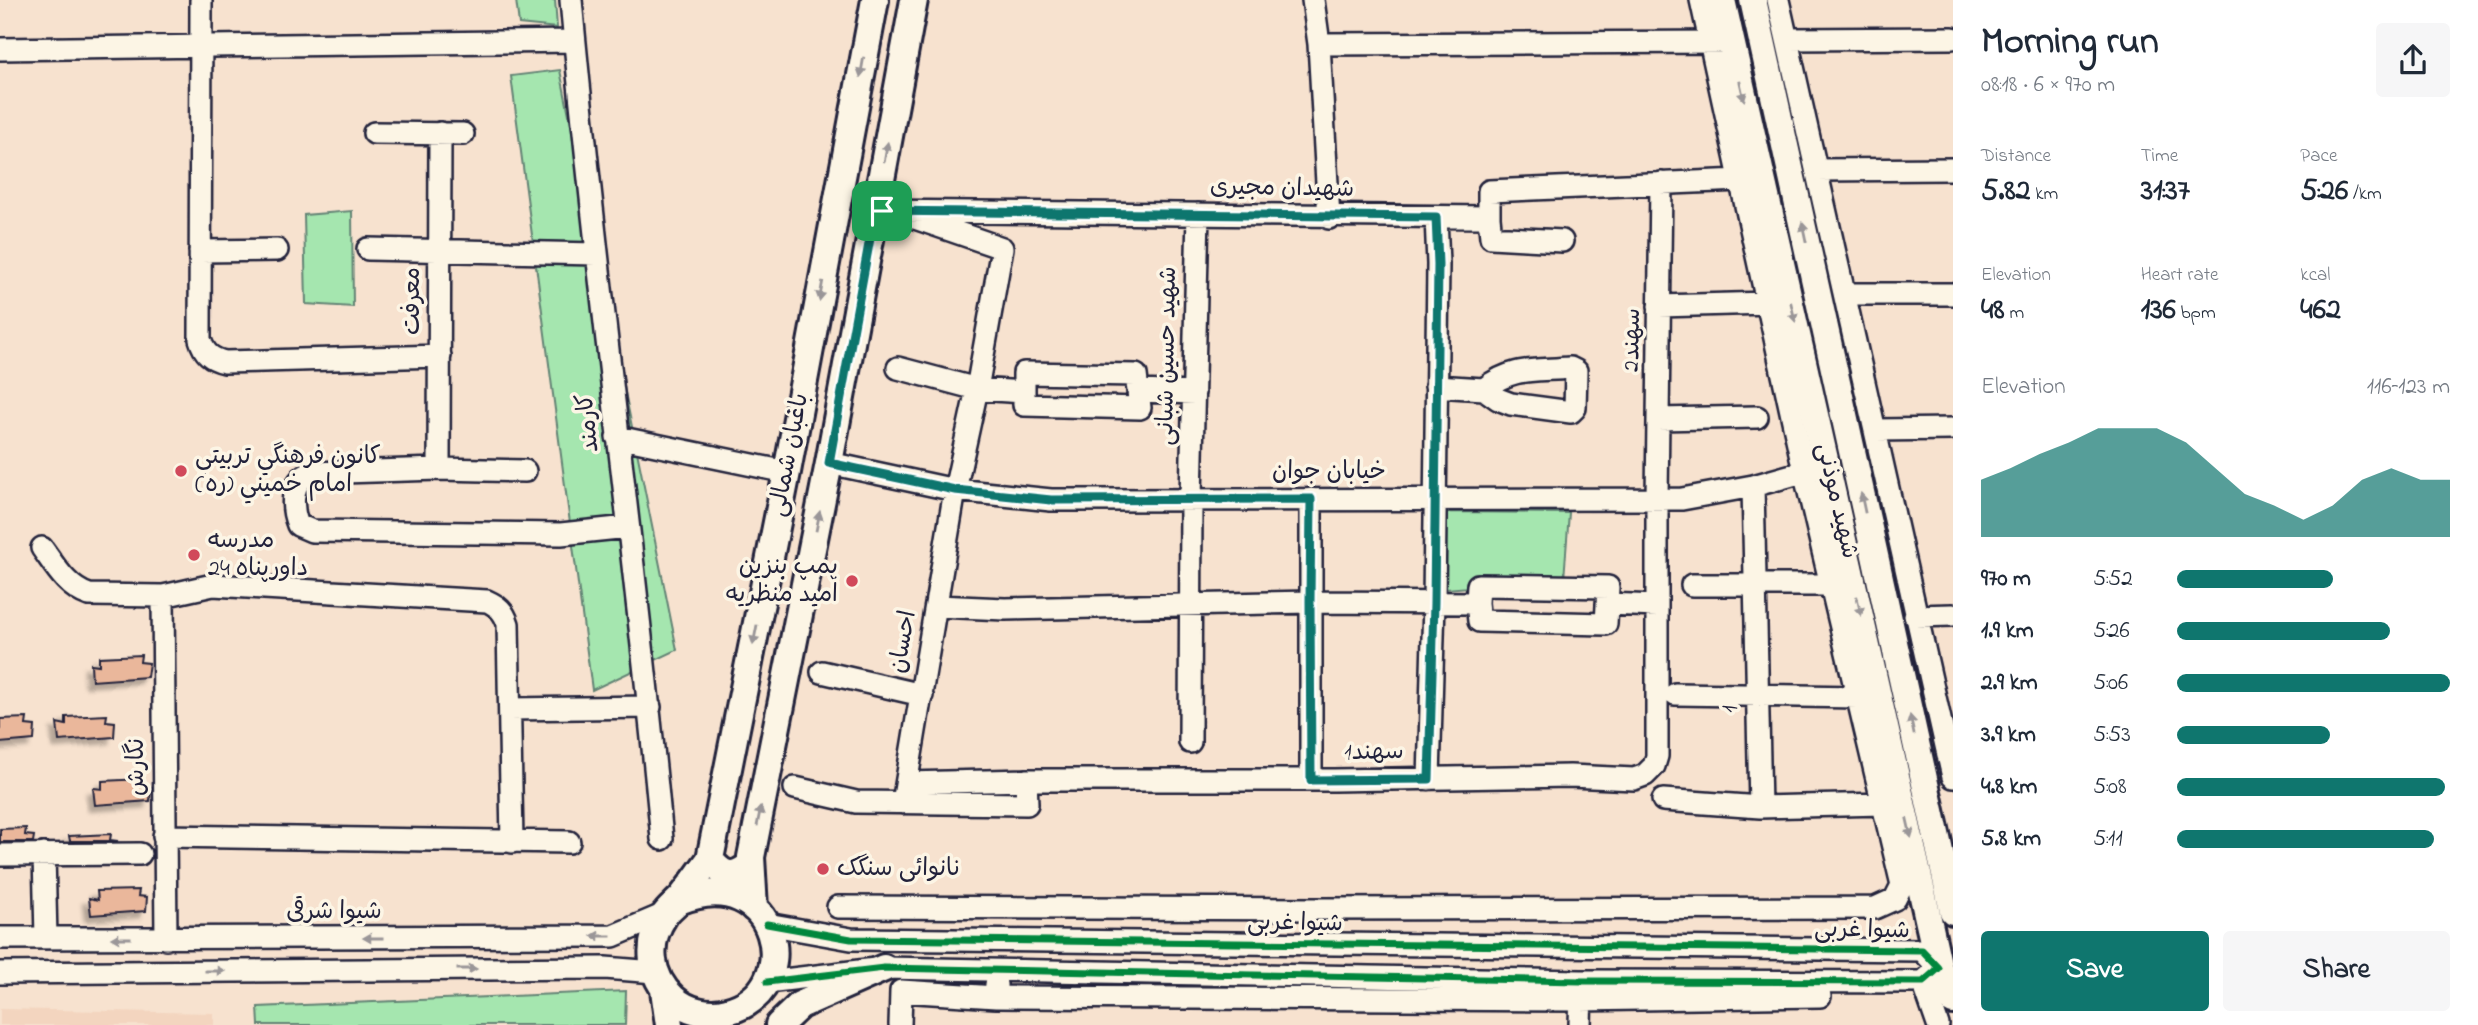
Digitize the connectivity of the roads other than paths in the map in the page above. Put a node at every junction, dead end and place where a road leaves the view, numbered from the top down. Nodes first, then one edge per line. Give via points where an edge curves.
1 (201, 0) edge
2 (570, 0) edge
3 (874, 0) edge
4 (914, 0) edge
5 (1313, 0) edge
6 (1701, 0) edge
7 (1722, 0) edge
8 (1753, 0) edge
9 (1779, 0) edge
10 (1953, 38) edge
11 (1788, 39) junction
12 (574, 41) junction
13 (1721, 43) junction
14 (1319, 44) junction
15 (201, 46) junction
16 (0, 49) edge
17 (440, 133) junction
18 (374, 134) dead end
19 (463, 134) dead end
20 (1953, 169) edge
21 (1816, 170) junction
22 (1741, 180) junction
23 (1661, 183) junction
24 (884, 211) junction
25 (1198, 214) junction
26 (1329, 217) junction
27 (1436, 217) junction
28 (1489, 218) junction
29 (1562, 242) dead end
30 (368, 249) dead end
31 (277, 250) dead end
32 (200, 251) junction
33 (440, 252) junction
34 (597, 254) junction
35 (1846, 294) junction
36 (1953, 294) edge
37 (1768, 303) junction
38 (1660, 306) junction
39 (440, 356) junction
40 (898, 368) dead end
41 (1436, 386) junction
42 (977, 389) junction
43 (1484, 389) dead end
44 (1138, 391) junction
45 (1024, 392) junction
46 (1194, 393) junction
47 (1757, 417) dead end
48 (1658, 419) junction
49 (1953, 429) edge
50 (1876, 430) junction
51 (617, 437) junction
52 (829, 463) junction
53 (1816, 468) junction
54 (439, 470) junction
55 (525, 471) dead end
56 (787, 472) junction
57 (1753, 486) junction
58 (955, 490) junction
59 (1191, 498) junction
60 (1435, 498) junction
61 (1657, 498) junction
62 (1311, 499) junction
63 (628, 527) junction
64 (42, 548) dead end
65 (1692, 584) dead end
66 (1755, 584) junction
67 (1831, 585) junction
68 (163, 596) junction
69 (1310, 602) junction
70 (1434, 602) junction
71 (1477, 603) junction
72 (1191, 604) junction
73 (1607, 604) junction
74 (937, 606) junction
75 (1657, 606) junction
76 (1953, 615) edge
77 (1915, 616) junction
78 (822, 672) dead end
79 (1675, 694) dead end
80 (922, 695) junction
81 (1757, 695) junction
82 (1857, 697) junction
83 (650, 707) junction
84 (510, 709) junction
85 (1190, 742) dead end
86 (1949, 745) edge
87 (1908, 766) junction
88 (1953, 777) edge
89 (1429, 779) junction
90 (1311, 780) junction
91 (795, 788) dead end
92 (905, 793) junction
93 (1663, 800) dead end
94 (1882, 804) junction
95 (1760, 807) junction
96 (164, 836) junction
97 (662, 839) dead end
98 (512, 842) junction
99 (569, 842) dead end
100 (139, 853) dead end
101 (0, 855) edge
102 (44, 855) junction
103 (710, 859) junction
104 (751, 864) junction
105 (838, 907) dead end
106 (672, 908) junction
107 (1953, 911) edge
108 (761, 916) junction
109 (0, 938) edge
110 (46, 938) junction
111 (166, 939) junction
112 (884, 968) junction
113 (997, 971) junction
114 (0, 973) edge
115 (659, 981) junction
116 (1930, 981) junction
117 (767, 982) junction
118 (1581, 990) junction
119 (996, 996) junction
120 (1953, 1001) edge
121 (733, 1017) edge
122 (669, 1025) edge
123 (779, 1025) edge
124 (900, 1025) edge
125 (1580, 1025) edge
126 (1938, 1025) edge

1 - 15 street
2 - 12 street, کارمند
3 -> 56 main road, باغبان شمالی
24 -> 4 main road, باغبان شمالی
5 - 14 street
6 - 13 street
7 - 13 main road, شهید موذنی
87 -> 8 main road, شهید موذنی
9 - 11 street
10 - 11 street
11 - 21 street
12 - 15 street
12 - 34 street, کارمند
13 - 14 street
13 - 22 street
13 -> 53 main road, شهید موذنی
14 - 26 street
15 - 16 street
15 - 32 street
17 - 18 street
17 - 19 street
17 - 33 street, معرفت
20 - 21 street
21 - 35 street
22 - 23 street
22 - 37 street
23 - 28 street via 1489,191
23 - 38 street, 2سهند
24 - 25 street, شهیدان مجیری
24 - 42 street, احسان via 1002,248
24 - 52 main road, باغبان شمالی
25 - 26 street, شهیدان مجیری
25 - 46 street, شهید حسین شبانی
26 - 27 street, شهیدان مجیری
27 - 28 street, شهیدان مجیری
27 - 41 street
28 - 29 street via 1491,237
30 - 33 street
31 - 32 street
32 - 39 street via 200,339 216,360
33 - 34 street
33 - 39 street, معرفت
34 - 51 street, کارمند
35 - 36 street
35 - 50 street
37 - 38 street
37 - 53 street
38 - 48 street, 2سهند
39 - 54 street, معرفت
40 - 42 street
41 - 43 street
41 - 60 street
42 - 45 street
42 - 58 street, احسان
44 - 45 street via 1140,408 1024,405
44 - 45 street via 1136,375 1024,373
44 - 46 street
46 - 59 street, شهید حسین شبانی
47 - 48 street
48 - 61 street, 2سهند
49 - 50 street
50 - 77 street
51 - 56 street
51 - 63 street, کارمند
52 - 58 street, خیابان جوان
104 -> 52 main road, باغبان شمالی
53 - 57 street, خیابان جوان
53 - 67 street
53 -> 87 main road, شهید موذنی
54 - 55 street
54 - 63 street via 305,475 295,487 295,517 298,525 312,531 561,534
56 -> 103 main road, باغبان شمالی
57 - 61 street, خیابان جوان via 1682,499
57 - 66 street, 1
58 - 59 street, خیابان جوان via 1051,500
58 - 74 street, احسان
59 - 62 street, خیابان جوان
59 - 72 street, شهید حسین شبانی
60 - 61 street, خیابان جوان
60 - 62 street, خیابان جوان
60 - 70 street
61 - 75 street, 1سهند
62 - 69 street
63 - 83 street, کارمند
64 - 68 street via 80,592
65 - 66 street
66 - 67 street
66 - 81 street, 1
67 - 82 street
68 - 84 street via 213,585 487,601 505,614 508,624
68 - 96 street, نگارش
69 - 70 street
69 - 72 street
69 - 90 street
70 - 71 street
70 - 89 street
71 - 73 street via 1478,585 1608,587
71 - 73 street via 1479,621 1606,624
72 - 74 street via 1005,609
72 - 85 street, شهید حسین شبانی
73 - 75 street
74 - 80 street, احسان
75 - 89 street, 1سهند via 1657,756 1645,775 1634,779
76 - 77 street
77 - 86 street
78 - 80 street
79 - 81 street
80 - 92 street, احسان
81 - 82 street
81 - 95 street, 1
82 - 94 street
83 - 84 street
83 - 97 street, کارمند
84 - 98 street
86 - 88 street
87 - 107 main road, شهید موذنی
87 -> 116 main road, شهید موذنی
89 - 90 street, 1سهند
90 - 92 street, 1سهند via 1026,780 1027,804
91 - 92 street via 856,802
93 - 95 street
94 - 95 street
94 - 105 street via 1902,885 1895,899 1875,908
96 - 98 street
96 - 111 street, نگارش
98 - 99 street
100 - 102 street
101 - 102 street
102 - 110 street
103 - 104 main road via 729,874 742,873
103 - 106 main road, باغبان شمالی
104 - 108 main road, باغبان شمالی
106 - 108 main road via 698,893 718,891 738,897
106 -> 111 street, شیوا شرقی via 614,936
106 - 115 main road via 653,942
108 - 116 street, شیوا غربی via 851,939 1922,950
108 - 117 main road via 773,943
109 - 110 street, شیوا شرقی
111 -> 110 street, شیوا شرقی
112 - 113 street, شیوا غربی
112 - 117 street, شیوا غربی
112 - 123 main road via 800,1005
113 - 118 street, شیوا غربی
113 - 119 street
114 -> 115 street via 605,968
115 - 121 main road via 679,1003 698,1012
115 - 122 main road
116 - 118 street, شیوا غربی
116 - 120 main road, شهید موذنی
116 - 126 street
117 - 121 main road
118 - 119 street
118 - 125 street
119 - 124 street via 901,991

